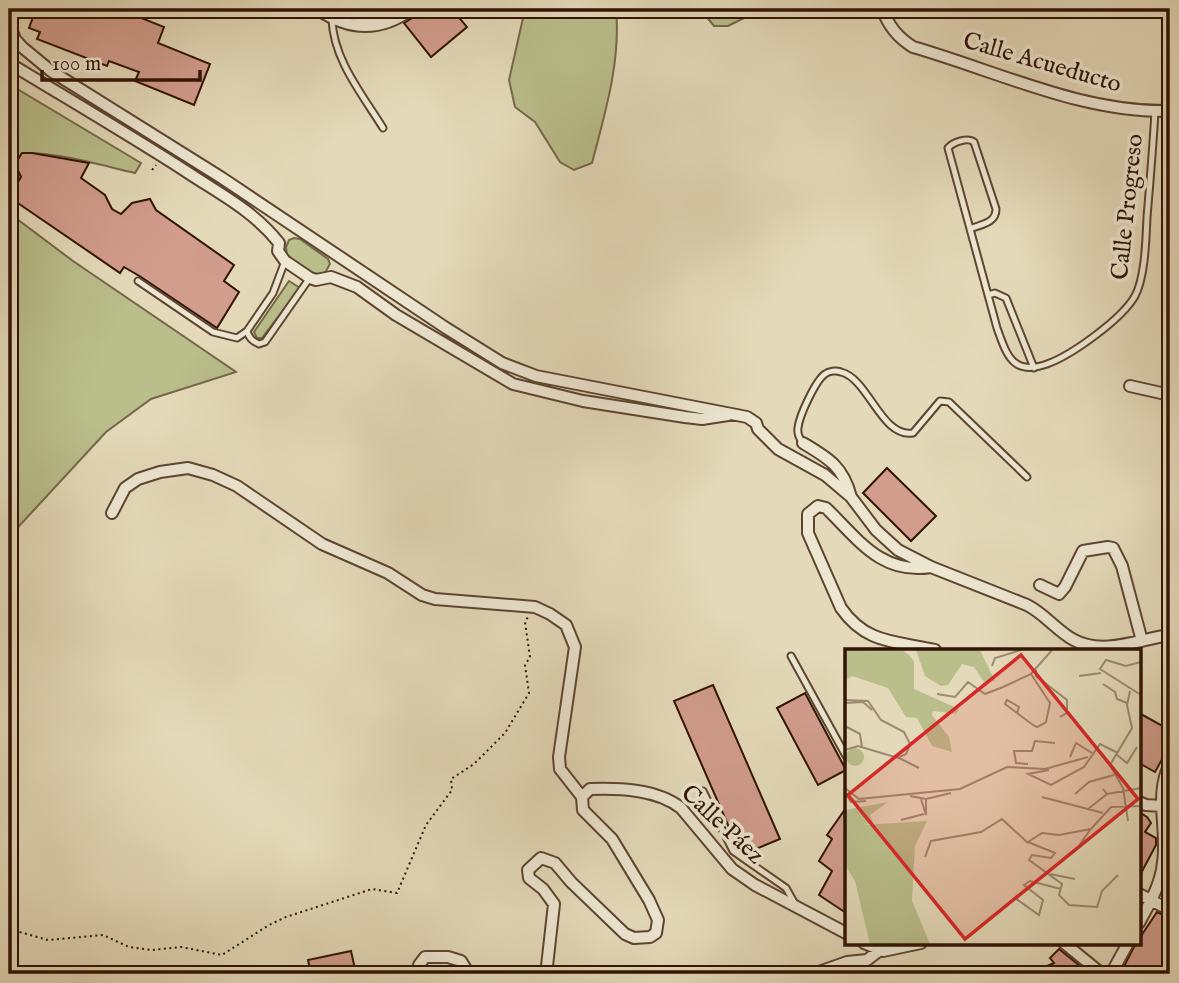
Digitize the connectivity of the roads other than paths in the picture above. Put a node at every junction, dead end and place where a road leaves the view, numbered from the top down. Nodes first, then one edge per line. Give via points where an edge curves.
1 (317, 9) edge
2 (395, 9) edge
3 (412, 9) edge
4 (881, 9) edge
5 (335, 14) edge
6 (9, 28) edge
7 (9, 63) edge
8 (1155, 111) junction
9 (1170, 111) edge
10 (383, 128) dead end
11 (292, 225) junction
12 (970, 229) junction
13 (279, 243) junction
14 (336, 255) junction
15 (285, 261) junction
16 (323, 277) junction
17 (310, 278) junction
18 (138, 281) dead end
19 (988, 295) junction
20 (247, 331) junction
21 (1034, 369) junction
22 (1130, 386) dead end
23 (1170, 395) edge
24 (734, 413) junction
25 (803, 443) joint
26 (1027, 477) dead end
27 (851, 497) junction
28 (112, 513) dead end
29 (931, 567) junction
30 (1040, 585) dead end
31 (1170, 635) edge
32 (1142, 640) junction
33 (1112, 648) edge
34 (928, 649) edge
35 (791, 656) dead end
36 (845, 754) edge
37 (1170, 764) edge
38 (703, 791) dead end
39 (582, 797) junction
40 (1140, 802) edge
41 (1162, 806) junction
42 (1140, 894) edge
43 (1151, 900) junction
44 (797, 906) junction
45 (1170, 910) edge
46 (1140, 921) edge
47 (845, 932) edge
48 (866, 944) edge
49 (917, 944) edge
50 (1065, 944) edge
51 (1127, 944) edge
52 (880, 950) junction
53 (421, 970) edge
54 (470, 974) edge
55 (550, 974) edge
56 (813, 974) edge
57 (1102, 974) edge
58 (1111, 974) edge

1 - 5 street
2 - 5 street via 377,16
3 - 5 street via 373,27 347,25
4 - 8 street, Calle Acueducto via 900,39 913,47 1090,103
5 - 10 lane via 334,42
6 - 11 street via 41,64
7 - 13 street via 240,205
8 - 9 street, Calle Acueducto
8 - 21 lane, Calle Progreso via 1144,261 1135,296 1084,343
11 - 13 street via 292,231
11 - 14 street
12 - 12 lane via 992,221 996,209 974,142 968,139 948,148
12 - 19 lane
13 - 15 street
14 - 16 street via 336,265
14 - 24 street via 480,351 519,371
15 - 17 street
15 - 20 lane via 274,293
16 - 17 street
16 - 24 street via 357,287 513,384 583,401 685,417
17 - 20 lane via 264,342 254,341
18 - 20 lane via 213,332 237,338
19 - 21 lane via 1011,361
19 - 21 lane via 1006,298
22 - 23 street
24 - 27 street via 756,423 778,449 825,475
25 - 26 lane via 797,429 803,410 822,375 841,372 905,435 913,433 940,401 949,402
25 - 27 street via 837,466
27 - 29 street via 887,541
28 - 39 street via 125,488 138,479 188,468 237,486 322,544 387,573 422,595 535,607 551,614 566,625 575,647 559,757 560,769
29 - 33 street via 1039,611 1074,640
29 - 34 street via 888,564 826,508 818,506 808,514 808,533 848,618 879,640
30 - 32 street via 1059,594 1083,551 1113,548
31 - 32 street
32 - 33 street
35 - 36 lane
37 - 41 street
38 - 44 lane via 733,851 786,888
39 - 44 street, Calle Páez via 597,789 653,794 673,802 732,869
39 - 55 street via 587,817 612,839 649,900 658,927 650,937 625,934 555,863 541,859 528,870 529,878 554,904
40 - 41 street
41 - 43 street via 1164,862
42 - 43 street
43 - 45 street
43 - 46 street
44 - 47 street, Calle Páez
48 - 52 street
49 - 52 street
50 - 57 street
51 - 58 street
52 - 56 street via 867,960
53 - 54 street via 425,957 447,957 461,961

